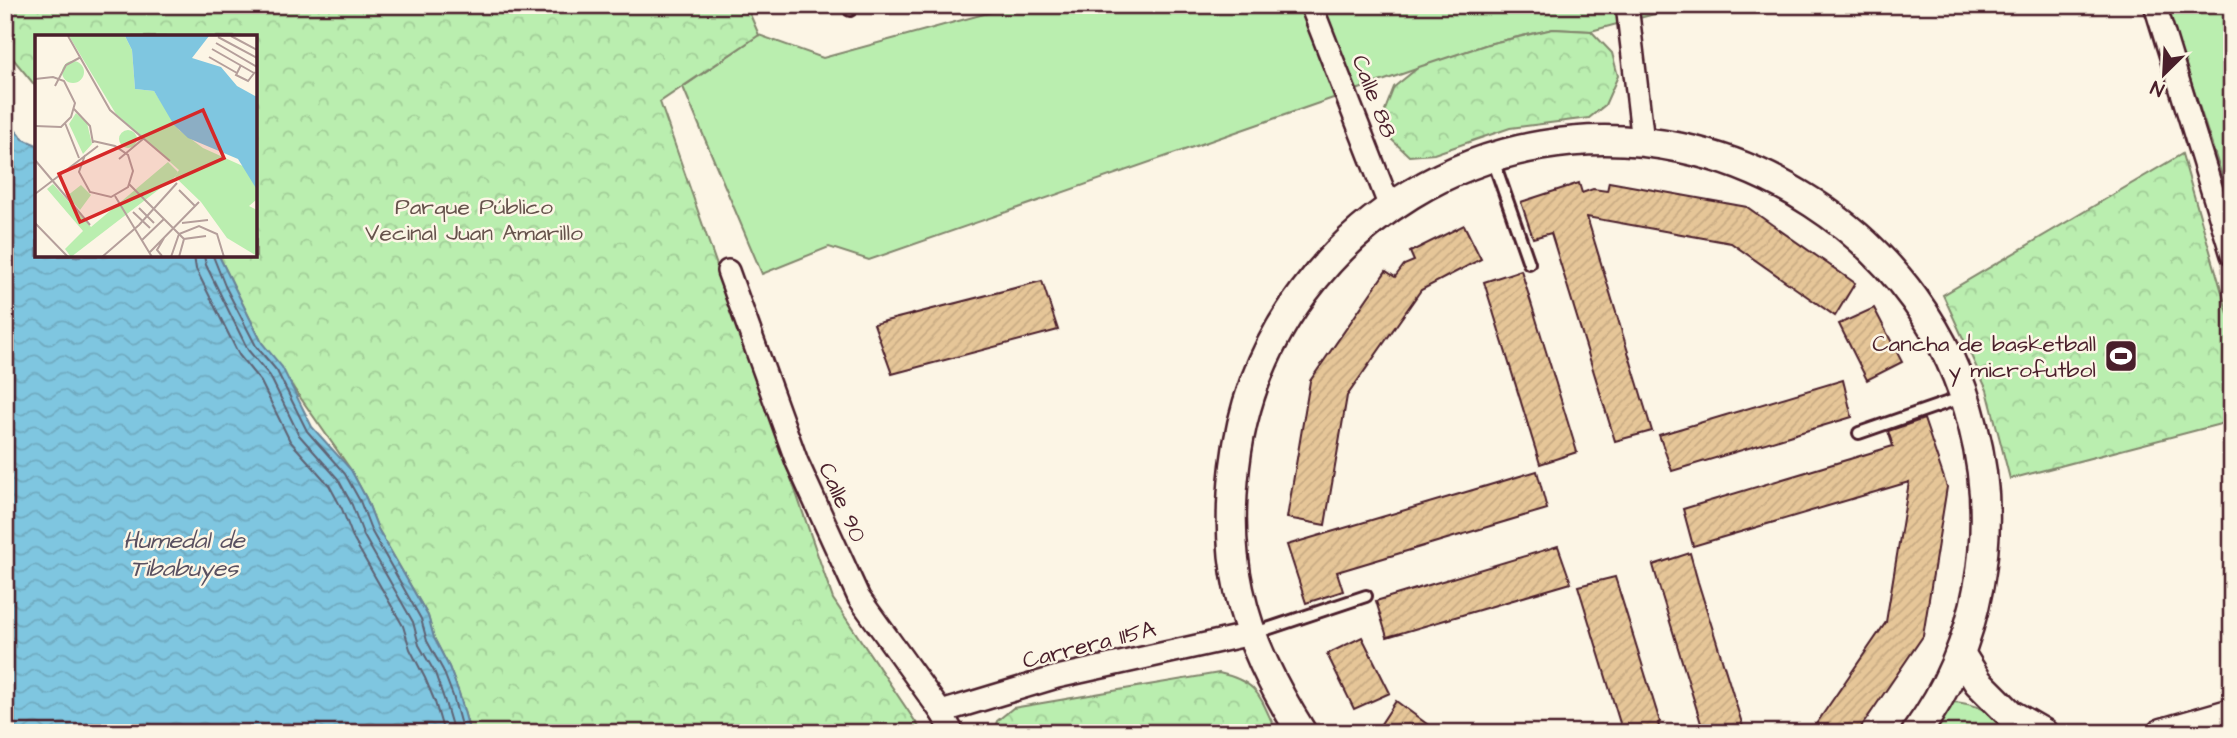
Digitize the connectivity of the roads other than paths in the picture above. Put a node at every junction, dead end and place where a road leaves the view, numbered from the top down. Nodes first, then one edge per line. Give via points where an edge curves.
1 (1311, 5) edge
2 (1627, 5) edge
3 (2155, 5) edge
4 (1643, 142) junction
5 (1491, 156) junction
6 (1390, 207) junction
7 (2232, 255) edge
8 (1529, 263) dead end
9 (728, 271) dead end
10 (1966, 396) junction
11 (1859, 433) dead end
12 (1366, 596) dead end
13 (1251, 634) junction
14 (1961, 655) junction
15 (941, 712) junction
16 (2232, 713) edge
17 (1923, 726) edge
18 (953, 733) edge
19 (1302, 733) edge
20 (2043, 733) edge
21 (2162, 733) edge

1 - 6 street, Calle 88
2 - 4 street
3 - 7 street
4 - 5 street via 1592,139
4 - 10 street via 1692,149 1739,163 1784,183 1844,223 1895,273 1939,336
5 - 6 street via 1422,186
5 - 8 lane
6 - 13 street via 1335,254 1290,311 1249,397 1237,444 1232,540 1238,588
9 - 15 street, Calle 90 via 797,462 859,598
10 - 11 lane
10 - 14 street via 1981,457 1986,519 1980,581
12 - 13 lane
13 - 15 street, Carrera 115A via 1057,677
13 - 19 street via 1274,688
14 - 17 street
14 - 20 street via 1978,682 2010,714
15 - 18 street, Calle 90
16 - 21 street

